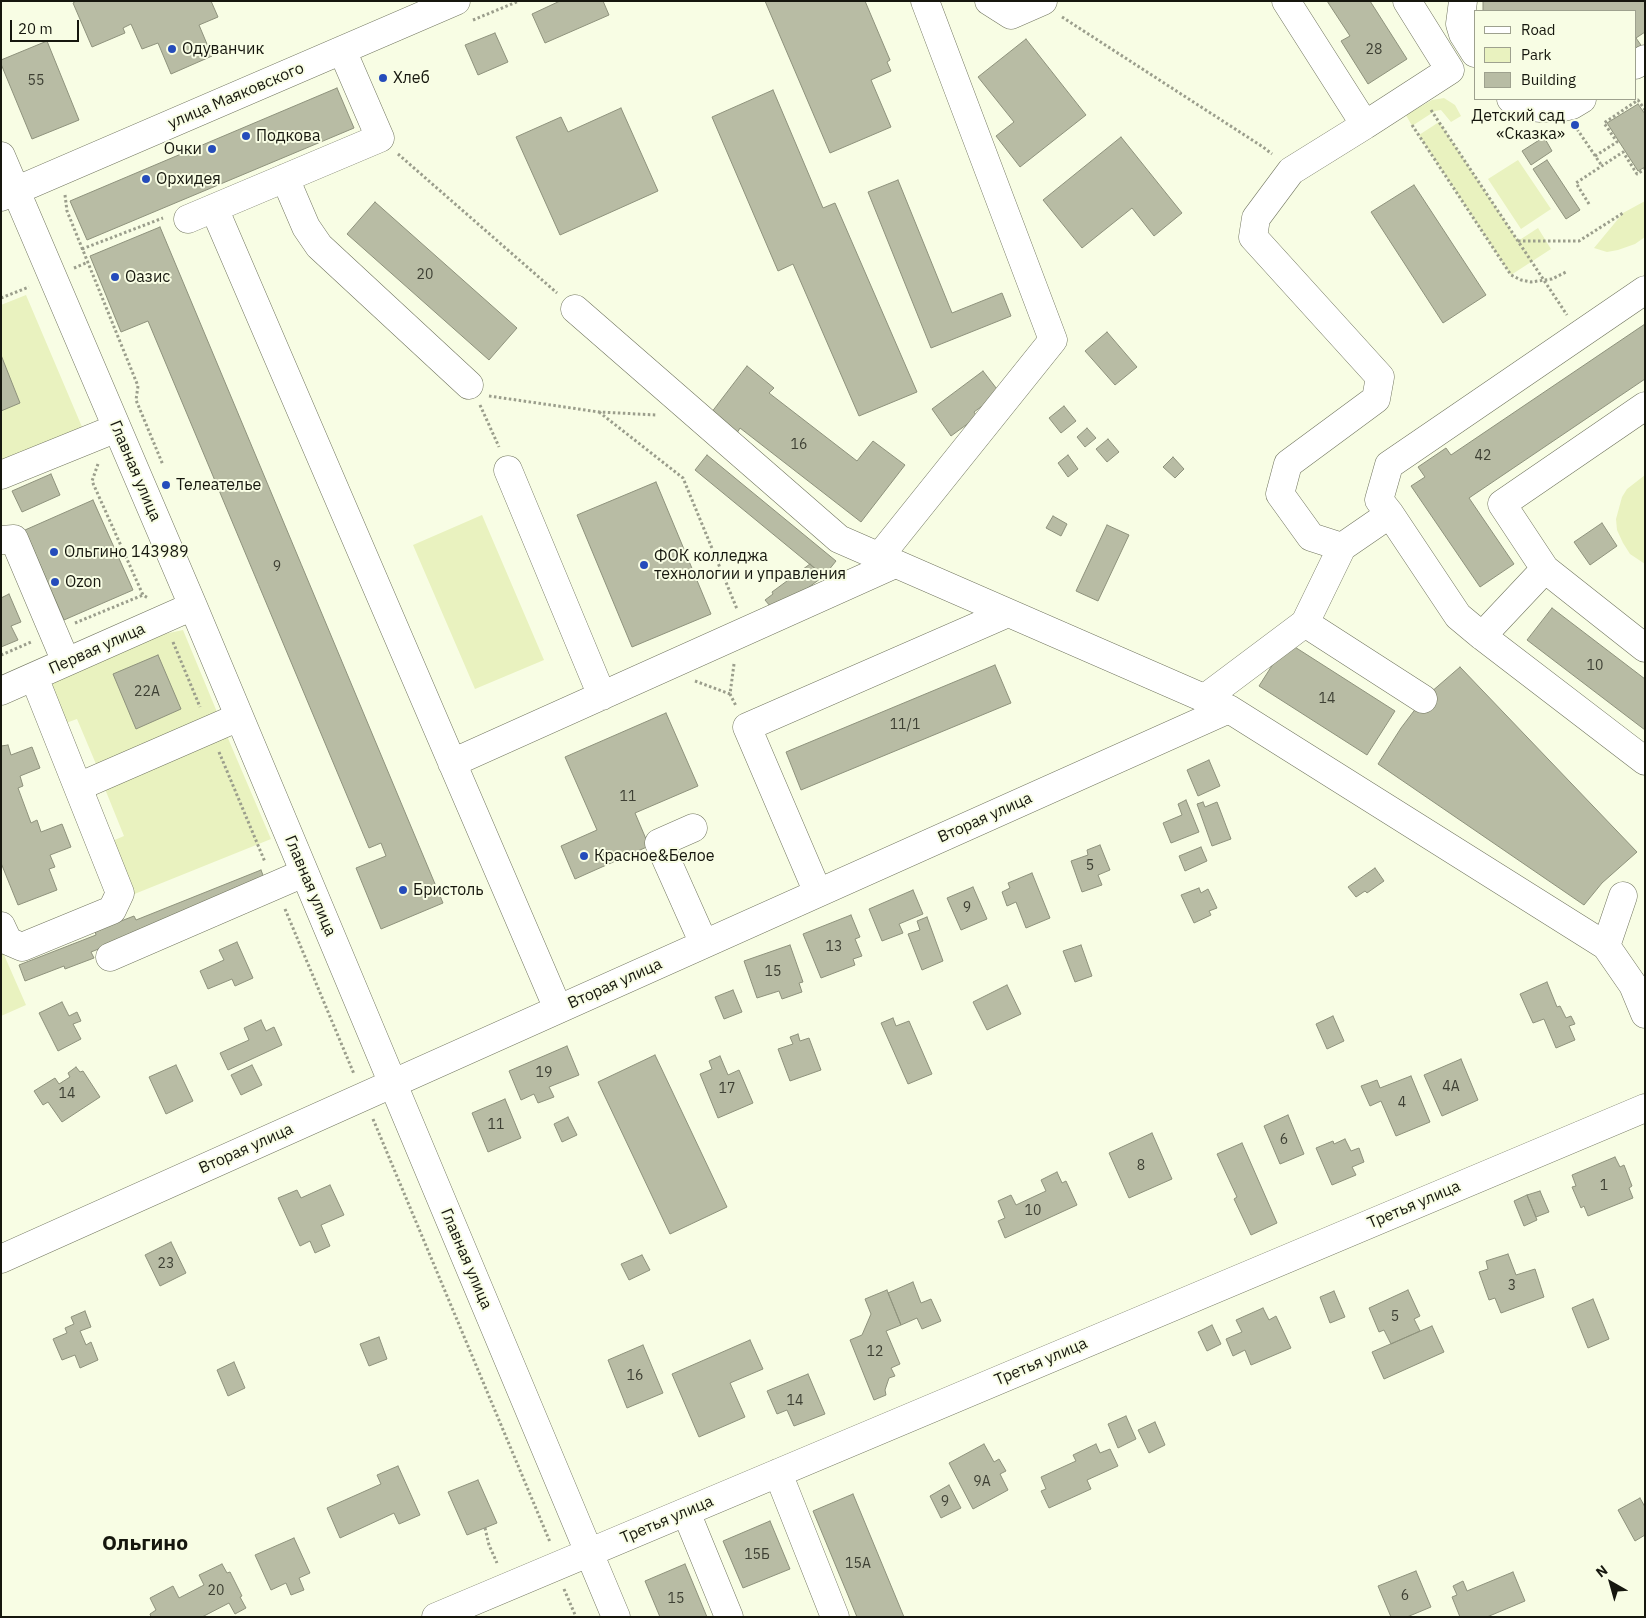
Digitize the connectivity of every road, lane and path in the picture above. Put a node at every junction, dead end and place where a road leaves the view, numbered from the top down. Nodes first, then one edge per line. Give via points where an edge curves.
1 (456, 1) edge
2 (925, 1) edge
3 (988, 1) edge
4 (1286, 1) edge
5 (1407, 1) edge
6 (1463, 1) edge
7 (1041, 2) edge
8 (414, 9) edge
9 (1471, 48) edge
10 (342, 50) junction
11 (1443, 58) junction
12 (1408, 97) junction
13 (1513, 100) edge
14 (1573, 103) edge
15 (1645, 110) edge
16 (1365, 125) junction
17 (380, 138) junction
18 (1, 156) edge
19 (1596, 156) junction
20 (1602, 166) junction
21 (1645, 170) edge
22 (1291, 171) junction
23 (56, 173) junction
24 (285, 178) junction
25 (9, 193) edge
26 (1589, 204) dead end
27 (214, 208) junction
28 (1623, 213) dead end
29 (188, 219) joint
30 (1518, 241) junction
31 (82, 249) junction
32 (1566, 272) dead end
33 (1545, 281) junction
34 (1645, 290) edge
35 (574, 309) joint
36 (1580, 335) junction
37 (472, 390) junction
38 (1645, 406) edge
39 (599, 412) junction
40 (700, 418) junction
41 (117, 428) junction
42 (508, 470) joint
43 (166, 474) dead end
44 (1, 475) edge
45 (1390, 514) junction
46 (1, 540) edge
47 (1342, 547) junction
48 (887, 560) junction
49 (1545, 569) junction
50 (193, 606) junction
51 (1008, 613) junction
52 (1305, 623) junction
53 (738, 634) junction
54 (1482, 636) junction
55 (1645, 648) edge
56 (66, 662) junction
57 (34, 677) junction
58 (1, 692) edge
59 (602, 696) junction
60 (1205, 698) junction
61 (1423, 699) dead end
62 (1229, 709) junction
63 (240, 717) junction
64 (747, 727) junction
65 (1645, 761) edge
66 (452, 763) junction
67 (78, 786) junction
68 (693, 828) dead end
69 (304, 873) junction
70 (818, 894) junction
71 (1623, 896) dead end
72 (1, 926) edge
73 (704, 944) junction
74 (1606, 946) junction
75 (110, 957) dead end
76 (1639, 984) edge
77 (558, 1010) junction
78 (1645, 1014) edge
79 (392, 1084) junction
80 (1645, 1108) edge
81 (1, 1259) edge
82 (778, 1473) junction
83 (686, 1512) junction
84 (485, 1528) dead end
85 (589, 1552) junction
86 (508, 1587) junction
87 (436, 1617) edge
88 (616, 1617) edge
89 (730, 1617) edge
90 (836, 1617) edge

1 - 8 street, улица Маяковского
2 - 48 street via 1053,340
3 - 7 street via 1011,15
4 - 16 street
5 - 11 street
6 - 9 street via 1460,24
7 - 22 path via 1263,147
8 - 10 street, улица Маяковского
9 - 11 street
10 - 17 street
10 - 23 street, улица Маяковского
11 - 12 street via 1450,70
12 - 16 street
12 - 30 path
12 - 33 path via 1511,275 1525,281
13 - 14 street via 1541,108
14 - 19 path
15 - 19 path via 1638,100 1604,123 1617,142
16 - 22 street
17 - 24 street
17 - 35 path
18 - 25 street, Главная улица
19 - 20 path
20 - 21 path via 1623,152 1637,174
20 - 26 path via 1576,183
22 - 47 street via 1256,218 1253,237 1380,378 1376,399 1288,464 1280,494 1311,537
23 - 25 street, улица Маяковского
23 - 31 path
24 - 27 street
24 - 37 street via 306,227 318,246
25 - 41 street, Главная улица
27 - 29 street
27 - 66 street
28 - 30 path via 1579,241
29 - 31 path via 162,218
30 - 33 path
31 - 43 path via 138,386 136,400
32 - 33 path
33 - 36 path
34 - 36 street
35 - 40 street
36 - 45 street via 1389,465 1379,500
37 - 39 path
37 - 42 path
38 - 49 street via 1502,504
39 - 40 path
39 - 53 path via 683,478 741,618
40 - 48 street via 838,539
41 - 44 street
41 - 50 street, Главная улица
42 - 59 street
45 - 47 street
45 - 54 street via 1458,616
46 - 56 street via 14,539
47 - 52 street
48 - 51 street
48 - 53 street
49 - 54 street
49 - 55 street
50 - 56 street, Первая улица
50 - 63 street, Главная улица
51 - 60 street
51 - 64 street
52 - 60 street
52 - 61 street
53 - 59 street
53 - 64 path via 730,694
54 - 65 street
56 - 57 street, Первая улица
57 - 58 street, Первая улица
57 - 67 street
59 - 66 street
60 - 62 street
62 - 70 street, Вторая улица
62 - 74 street
63 - 67 street
63 - 69 street, Главная улица
64 - 70 street
66 - 77 street
67 - 72 street via 120,893 112,910 22,947 8,941
68 - 73 street via 659,843
69 - 75 street
69 - 79 street, Главная улица
70 - 73 street, Вторая улица
71 - 74 street
73 - 77 street, Вторая улица
74 - 76 street
76 - 78 street
77 - 79 street, Вторая улица
79 - 81 street, Вторая улица
79 - 85 street, Главная улица
80 - 82 street, Третья улица
82 - 83 street, Третья улица
82 - 90 street
83 - 85 street, Третья улица
83 - 89 street
84 - 86 path
85 - 86 street, Третья улица
85 - 88 street, Главная улица
86 - 87 street, Третья улица

